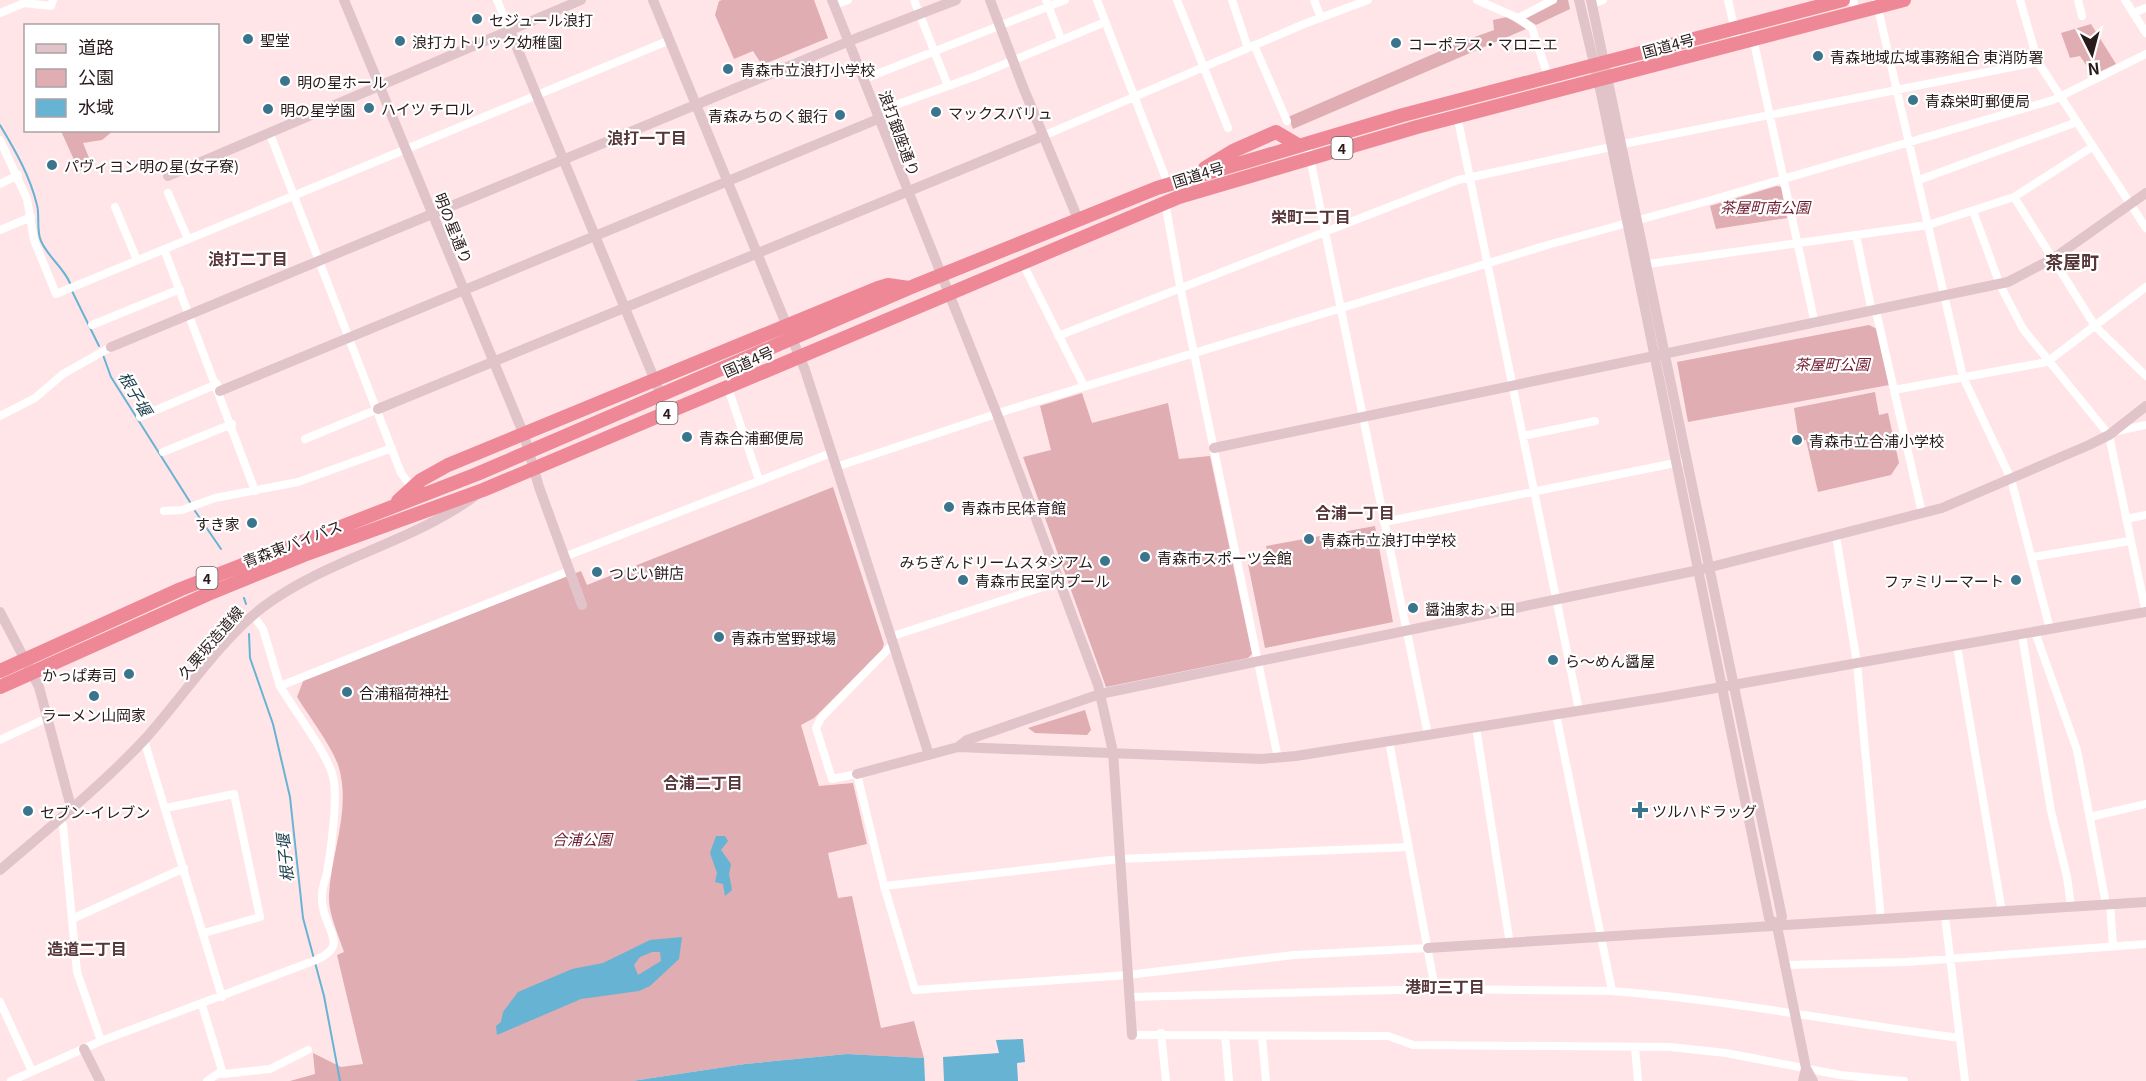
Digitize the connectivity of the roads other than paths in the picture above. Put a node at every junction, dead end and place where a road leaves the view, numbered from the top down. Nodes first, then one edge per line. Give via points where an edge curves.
1 (53, 0) edge
2 (344, 0) edge
3 (498, 0) edge
4 (582, 0) edge
5 (653, 0) edge
6 (848, 0) edge
7 (914, 0) edge
8 (956, 0) edge
9 (990, 0) edge
10 (1065, 0) edge
11 (1097, 0) edge
12 (1177, 0) edge
13 (1232, 0) edge
14 (1314, 0) edge
15 (1368, 0) edge
16 (1477, 0) edge
17 (1553, 0) edge
18 (1579, 0) edge
19 (1728, 0) edge
20 (1843, 0) edge
21 (1904, 0) edge
22 (2020, 0) edge
23 (2078, 0) edge
24 (2125, 0) edge
25 (1595, 2) edge
26 (833, 3) edge
27 (1048, 3) edge
28 (1877, 3) edge
29 (1855, 6) edge
30 (2146, 9) edge
31 (0, 13) edge
32 (2133, 13) junction
33 (920, 14) junction
34 (2082, 16) dead end
35 (1321, 18) junction
36 (1518, 18) junction
37 (1105, 22) junction
38 (1750, 24) junction
39 (1000, 25) junction
40 (1734, 28) junction
41 (510, 31) junction
42 (2146, 33) edge
43 (1061, 39) junction
44 (1754, 39) junction
45 (670, 40) junction
46 (849, 42) junction
47 (1738, 43) junction
48 (1251, 46) junction
49 (934, 51) junction
50 (2146, 54) edge
51 (1013, 60) junction
52 (2038, 62) junction
53 (1204, 67) junction
54 (1602, 71) junction
55 (1548, 76) junction
56 (864, 79) junction
57 (380, 86) junction
58 (948, 86) junction
59 (1898, 90) junction
60 (1552, 91) junction
61 (537, 95) junction
62 (2061, 97) junction
63 (1134, 98) junction
64 (1454, 101) junction
65 (697, 106) junction
66 (1770, 115) junction
67 (877, 116) junction
68 (1457, 116) junction
69 (1287, 121) dead end
70 (2077, 122) junction
71 (1228, 128) dead end
72 (270, 134) junction
73 (1043, 136) junction
74 (0, 140) edge
75 (1910, 141) junction
76 (1302, 144) junction
77 (1623, 144) junction
78 (1611, 147) junction
79 (2092, 147) junction
80 (405, 149) junction
81 (1309, 158) junction
82 (564, 160) junction
83 (18, 176) junction
84 (168, 176) dead end
85 (1470, 177) junction
86 (1783, 179) junction
87 (1919, 180) junction
88 (728, 181) junction
89 (0, 184) edge
90 (1167, 184) junction
91 (906, 192) junction
92 (2146, 192) edge
93 (168, 193) dead end
94 (295, 195) junction
95 (2014, 197) junction
96 (1165, 202) junction
97 (2130, 205) junction
98 (115, 207) dead end
99 (1973, 211) junction
100 (432, 214) junction
101 (31, 218) junction
102 (1078, 219) junction
103 (1632, 221) junction
104 (1928, 225) junction
105 (2146, 228) edge
106 (0, 230) edge
107 (1325, 231) junction
108 (1856, 235) junction
109 (595, 236) junction
110 (188, 239) junction
111 (1797, 242) junction
112 (164, 249) junction
113 (757, 253) junction
114 (2054, 258) junction
115 (137, 260) junction
116 (320, 261) junction
117 (1022, 262) junction
118 (1488, 263) junction
119 (1647, 264) junction
120 (1635, 265) junction
121 (941, 275) junction
122 (2000, 285) junction
123 (1180, 286) junction
124 (2146, 287) edge
125 (909, 288) junction
126 (180, 289) junction
127 (463, 290) junction
128 (949, 293) junction
129 (1946, 297) junction
130 (625, 308) junction
131 (1341, 308) junction
132 (1874, 312) junction
133 (190, 314) junction
134 (1815, 324) junction
135 (92, 325) dead end
136 (787, 325) junction
137 (2095, 326) junction
138 (1058, 336) junction
139 (350, 337) junction
140 (793, 339) junction
141 (111, 347) joint
142 (1194, 353) junction
143 (799, 356) junction
144 (1660, 356) junction
145 (493, 362) junction
146 (2046, 362) junction
147 (2146, 376) edge
148 (1963, 377) junction
149 (654, 380) junction
150 (1513, 385) junction
151 (1084, 387) junction
152 (218, 388) junction
153 (728, 388) junction
154 (1894, 390) junction
155 (661, 395) junction
156 (2146, 406) edge
157 (378, 409) junction
158 (997, 414) junction
159 (0, 416) edge
160 (140, 417) dead end
161 (1364, 417) junction
162 (1595, 421) dead end
163 (232, 424) junction
164 (2146, 425) edge
165 (2111, 433) junction
166 (524, 435) junction
167 (1523, 436) junction
168 (305, 439) dead end
169 (392, 447) junction
170 (1214, 448) junction
171 (163, 452) dead end
172 (529, 452) junction
173 (831, 453) junction
174 (1682, 461) junction
175 (836, 467) junction
176 (534, 469) junction
177 (2012, 479) junction
178 (759, 480) junction
179 (412, 488) junction
180 (255, 490) junction
181 (483, 490) junction
182 (1534, 491) junction
183 (391, 506) junction
184 (164, 512) dead end
185 (1922, 513) junction
186 (2146, 515) edge
187 (2126, 519) junction
188 (1384, 522) junction
189 (1836, 536) junction
190 (2130, 541) junction
191 (564, 557) junction
192 (2033, 557) junction
193 (1704, 569) junction
194 (569, 571) junction
195 (1058, 582) junction
196 (1557, 600) junction
197 (582, 605) dead end
198 (2146, 613) edge
199 (254, 615) junction
200 (1, 616) edge
201 (2050, 629) junction
202 (1407, 631) junction
203 (2035, 632) junction
204 (2022, 635) junction
205 (892, 640) junction
206 (1956, 646) junction
207 (26, 658) junction
208 (1258, 662) junction
209 (1857, 663) junction
210 (0, 671) edge
211 (33, 672) junction
212 (1736, 685) junction
213 (280, 686) junction
214 (0, 687) edge
215 (1724, 687) junction
216 (1100, 694) junction
217 (1579, 710) junction
218 (1556, 714) junction
219 (49, 717) junction
220 (1476, 727) junction
221 (1428, 735) junction
222 (0, 740) edge
223 (144, 740) junction
224 (1389, 741) junction
225 (958, 747) junction
226 (1113, 752) junction
227 (929, 755) junction
228 (1278, 758) junction
229 (857, 774) junction
230 (2146, 804) edge
231 (71, 807) junction
232 (166, 808) junction
233 (2090, 817) junction
234 (59, 819) junction
235 (1409, 847) junction
236 (1120, 859) junction
237 (184, 868) junction
238 (0, 870) edge
239 (884, 886) junction
240 (2146, 902) edge
241 (2108, 904) junction
242 (2071, 906) junction
243 (2002, 912) junction
244 (1945, 916) junction
245 (72, 919) junction
246 (1881, 920) junction
247 (1777, 926) junction
248 (204, 933) junction
249 (1601, 939) junction
250 (1510, 944) junction
251 (2146, 944) edge
252 (2113, 946) junction
253 (1428, 948) junction
254 (1951, 957) junction
255 (1786, 965) junction
256 (1128, 975) junction
257 (1435, 989) junction
258 (1612, 992) junction
259 (222, 997) junction
260 (1130, 997) junction
261 (0, 1002) edge
262 (202, 1005) junction
263 (1796, 1014) junction
264 (1161, 1033) junction
265 (1132, 1035) joint
266 (1225, 1035) junction
267 (1262, 1037) junction
268 (1960, 1038) junction
269 (101, 1041) junction
270 (1635, 1047) junction
271 (84, 1049) junction
272 (308, 1050) dead end
273 (1806, 1068) junction
274 (32, 1071) junction
275 (223, 1072) junction
276 (11, 1081) edge
277 (100, 1081) edge
278 (207, 1081) edge
279 (231, 1081) edge
280 (1166, 1081) edge
281 (1229, 1081) edge
282 (1266, 1081) edge
283 (1638, 1081) edge
284 (1803, 1081) edge
285 (1814, 1081) edge
286 (1904, 1081) edge
287 (1965, 1081) edge

1 - 31 street via 51,6 24,3
2 - 57 street, 明の星通り
3 - 41 street
4 - 41 street
5 - 45 street
6 - 26 street
7 - 33 street
8 - 33 street
9 - 39 street
10 - 27 street
11 - 37 street
12 - 53 street
13 - 48 street
14 - 35 street
15 - 35 street
16 - 36 street
17 - 36 street
18 - 54 street
19 - 40 street
20 - 38 highway, 国道4号 / 4
21 - 28 highway, 国道4号 / 4
22 - 52 street
23 - 34 street
24 - 32 street
25 - 54 street
26 - 46 street, 浪打銀座通り
27 - 39 street
27 - 43 street
28 - 29 highway, 国道4号 / 4
28 - 59 street
29 - 44 highway, 国道4号 / 4
30 - 32 street
32 - 42 street
33 - 46 street
33 - 49 street
35 - 48 street
36 - 55 street via 1532,28
37 - 43 street
37 - 63 street
38 - 40 highway, 国道4号 / 4
38 - 44 street
39 - 49 street
39 - 51 street
40 - 47 street
40 - 54 highway, 国道4号 / 4
41 - 57 street
41 - 61 street
43 - 51 street
44 - 47 highway, 国道4号 / 4
44 - 66 street
45 - 61 street
45 - 65 street
46 - 56 street, 浪打銀座通り
46 - 65 street
47 - 54 highway, 国道4号 / 4
48 - 53 street
48 - 69 street
49 - 56 street
49 - 58 street
50 - 62 street
51 - 58 street
51 - 73 street
52 - 59 street
52 - 62 street
53 - 63 street
53 - 71 street
54 - 55 highway, 国道4号 / 4
54 - 60 highway, 国道4号 / 4
54 - 77 street
54 - 78 street
55 - 60 street
55 - 64 highway, 国道4号 / 4
56 - 67 street, 浪打銀座通り
57 - 72 street
57 - 80 street, 明の星通り
58 - 67 street
59 - 66 street
59 - 75 street
60 - 68 highway, 国道4号 / 4
61 - 80 street
61 - 82 street
62 - 70 street
62 - 75 street
63 - 73 street
63 - 90 street
64 - 68 street
64 - 76 highway, 国道4号 / 4
65 - 82 street
65 - 88 street
66 - 77 street
66 - 86 street
67 - 88 street
67 - 91 street, 浪打銀座通り
68 - 81 highway, 国道4号 / 4
68 - 85 street
70 - 79 street
70 - 87 street
72 - 84 street
72 - 94 street
73 - 91 street
73 - 102 street
74 - 83 street
75 - 86 street
75 - 87 street
76 - 81 street
76 - 90 highway, 国道4号 / 4
77 - 103 street
78 - 85 street
78 - 103 street
79 - 95 street
79 - 97 street
80 - 94 street
80 - 100 street, 明の星通り
81 - 96 highway, 国道4号 / 4
81 - 107 street
82 - 100 street
82 - 109 street
83 - 89 street
83 - 101 street
85 - 107 street
85 - 118 street
86 - 103 street
86 - 111 street
87 - 104 street
88 - 109 street
88 - 113 street
90 - 102 highway, 国道4号 / 4
91 - 113 street
91 - 121 street, 浪打銀座通り
92 - 97 street
93 - 110 street
94 - 110 street
94 - 116 street
95 - 99 street
95 - 114 street
96 - 117 highway, 国道4号 / 4
96 - 123 street
97 - 105 street
97 - 114 street
98 - 115 street
99 - 104 street
99 - 122 street
100 - 116 street
100 - 127 street, 明の星通り
101 - 106 street
101 - 115 street via 34,240 56,294
102 - 121 highway, 国道4号 / 4
103 - 118 street
103 - 119 street
103 - 120 street
104 - 108 street
104 - 129 street
107 - 123 street
107 - 131 street
108 - 111 street
108 - 132 street
109 - 127 street
109 - 130 street
110 - 112 street
111 - 119 street
111 - 134 street
112 - 115 street
112 - 126 street
113 - 130 street
113 - 136 street
114 - 122 street via 2021,278
114 - 137 street
116 - 133 street
116 - 139 street
117 - 128 highway, 国道4号 / 4
117 - 138 street
118 - 131 street
118 - 150 street
119 - 120 street
119 - 144 street
120 - 144 street
121 - 125 highway, 国道4号 / 4
121 - 128 street, 浪打銀座通り
122 - 129 street
122 - 146 street via 2023,330
123 - 138 street
123 - 142 street
124 - 137 street
125 - 136 highway via 885,286
125 - 140 highway, 国道4号 / 4
126 - 133 street
126 - 135 street
127 - 139 street
127 - 145 street, 明の星通り
128 - 143 highway, 国道4号 / 4
128 - 158 street, 浪打銀座通り
129 - 132 street
129 - 148 street
130 - 145 street
130 - 149 street
131 - 142 street
131 - 161 street
132 - 134 street
132 - 154 street
133 - 141 street
133 - 152 street
134 - 144 street
136 - 140 street
136 - 149 highway
137 - 146 street
137 - 147 street
138 - 151 street
139 - 152 street
139 - 157 street
140 - 143 street
140 - 155 highway, 国道4号 / 4
141 - 159 street via 82,362 35,398
142 - 151 street
142 - 170 street
143 - 153 highway, 国道4号 / 4
143 - 173 street
144 - 150 street
144 - 174 street
145 - 157 street
145 - 166 street, 明の星通り
146 - 148 street
146 - 165 street
148 - 154 street
148 - 177 street
149 - 155 street
149 - 166 highway
150 - 161 street
150 - 167 street
151 - 158 street
152 - 160 street
152 - 163 street
153 - 176 highway, 国道4号 / 4
153 - 178 street
154 - 185 street
155 - 172 highway, 国道4号 / 4
156 - 165 street
157 - 168 street
157 - 169 street
158 - 175 street
158 - 195 street, 浪打銀座通り
161 - 170 street
161 - 188 street
162 - 167 street
163 - 171 street
163 - 180 street
164 - 165 street
165 - 177 street
165 - 187 street
166 - 172 street, 明の星通り
166 - 179 highway via 432,472
167 - 182 street
169 - 179 street via 403,477
169 - 180 street via 298,482
170 - 208 street
172 - 176 street, 明の星通り
172 - 183 highway, 青森東バイパス / 4
173 - 175 street
173 - 178 street
174 - 182 street
174 - 193 street
175 - 205 street
176 - 181 highway, 青森東バイパス / 4
176 - 191 street, 明の星通り
177 - 185 street via 1956,504
177 - 192 street
178 - 191 street
179 - 183 highway
180 - 184 street
181 - 199 street, 久栗坂造道線 via 453,512 314,574
181 - 211 highway, 青森東バイパス / 4 via 304,555
182 - 188 street
182 - 196 street
183 - 207 highway, 青森東バイパス / 4 via 181,589
185 - 189 street
186 - 187 street
187 - 190 street
188 - 202 street
189 - 193 street
189 - 209 street
190 - 192 street
190 - 198 street
191 - 194 street, 明の星通り
192 - 201 street
193 - 196 street
193 - 212 street
193 - 215 street
194 - 197 street, 明の星通り
194 - 213 street
195 - 205 street
195 - 216 street, 浪打銀座通り
196 - 202 street
196 - 217 street
198 - 201 street
199 - 213 street
199 - 223 street, 久栗坂造道線 via 232,635
200 - 207 street
201 - 203 street
202 - 208 street
202 - 221 street
203 - 204 street
203 - 233 street via 2077,750
204 - 206 street
204 - 242 street
205 - 227 street
205 - 229 street via 816,728 832,779
206 - 209 street
206 - 243 street
207 - 210 highway, 青森東バイパス / 4
207 - 211 street
208 - 216 street
208 - 228 street
209 - 212 street
209 - 246 street
211 - 214 highway, 青森東バイパス / 4
211 - 219 street
212 - 215 street
212 - 247 street via 1782,917
213 - 259 street via 326,761 334,784 322,904 335,948 330,954
215 - 217 street
215 - 247 street via 1769,918
216 - 225 street
216 - 226 street, 浪打銀座通り
217 - 218 street
218 - 220 street
218 - 249 street
219 - 222 street
219 - 231 street
220 - 221 street
220 - 250 street
221 - 224 street
223 - 231 street, 久栗坂造道線
223 - 232 street
224 - 228 street
224 - 235 street
225 - 226 street
225 - 227 street
226 - 228 street
226 - 236 street, 浪打銀座通り
227 - 229 street
229 - 239 street
230 - 233 street
231 - 234 street, 久栗坂造道線
232 - 237 street
232 - 248 street via 234,794 260,917
233 - 241 street
234 - 238 street, 久栗坂造道線
234 - 245 street via 63,825
235 - 236 street
235 - 253 street
236 - 239 street
236 - 256 street, 浪打銀座通り
237 - 245 street
237 - 248 street
239 - 256 street via 915,990
240 - 241 street
241 - 242 street
241 - 252 street
242 - 243 street
243 - 244 street
244 - 246 street
244 - 254 street
245 - 269 street via 76,972
246 - 247 street
247 - 249 street
247 - 255 street
248 - 259 street
249 - 250 street
249 - 258 street
250 - 253 street
251 - 252 street
252 - 254 street
253 - 256 street via 1294,955
253 - 257 street
254 - 255 street
254 - 268 street
255 - 263 street
256 - 260 street, 浪打銀座通り
257 - 258 street
257 - 260 street
258 - 263 street via 1697,999
259 - 262 street
260 - 265 street, 浪打銀座通り
261 - 274 street
262 - 269 street
262 - 275 street
263 - 268 street
263 - 273 street
264 - 265 street
264 - 266 street
264 - 280 street
266 - 267 street
266 - 281 street
267 - 270 street via 1388,1036 1413,1045
267 - 282 street
268 - 287 street
269 - 271 street
270 - 273 street via 1709,1051
270 - 283 street
271 - 274 street
271 - 277 street
272 - 275 street via 270,1069
273 - 284 street
273 - 285 street
273 - 286 street
274 - 276 street
275 - 278 street
275 - 279 street

